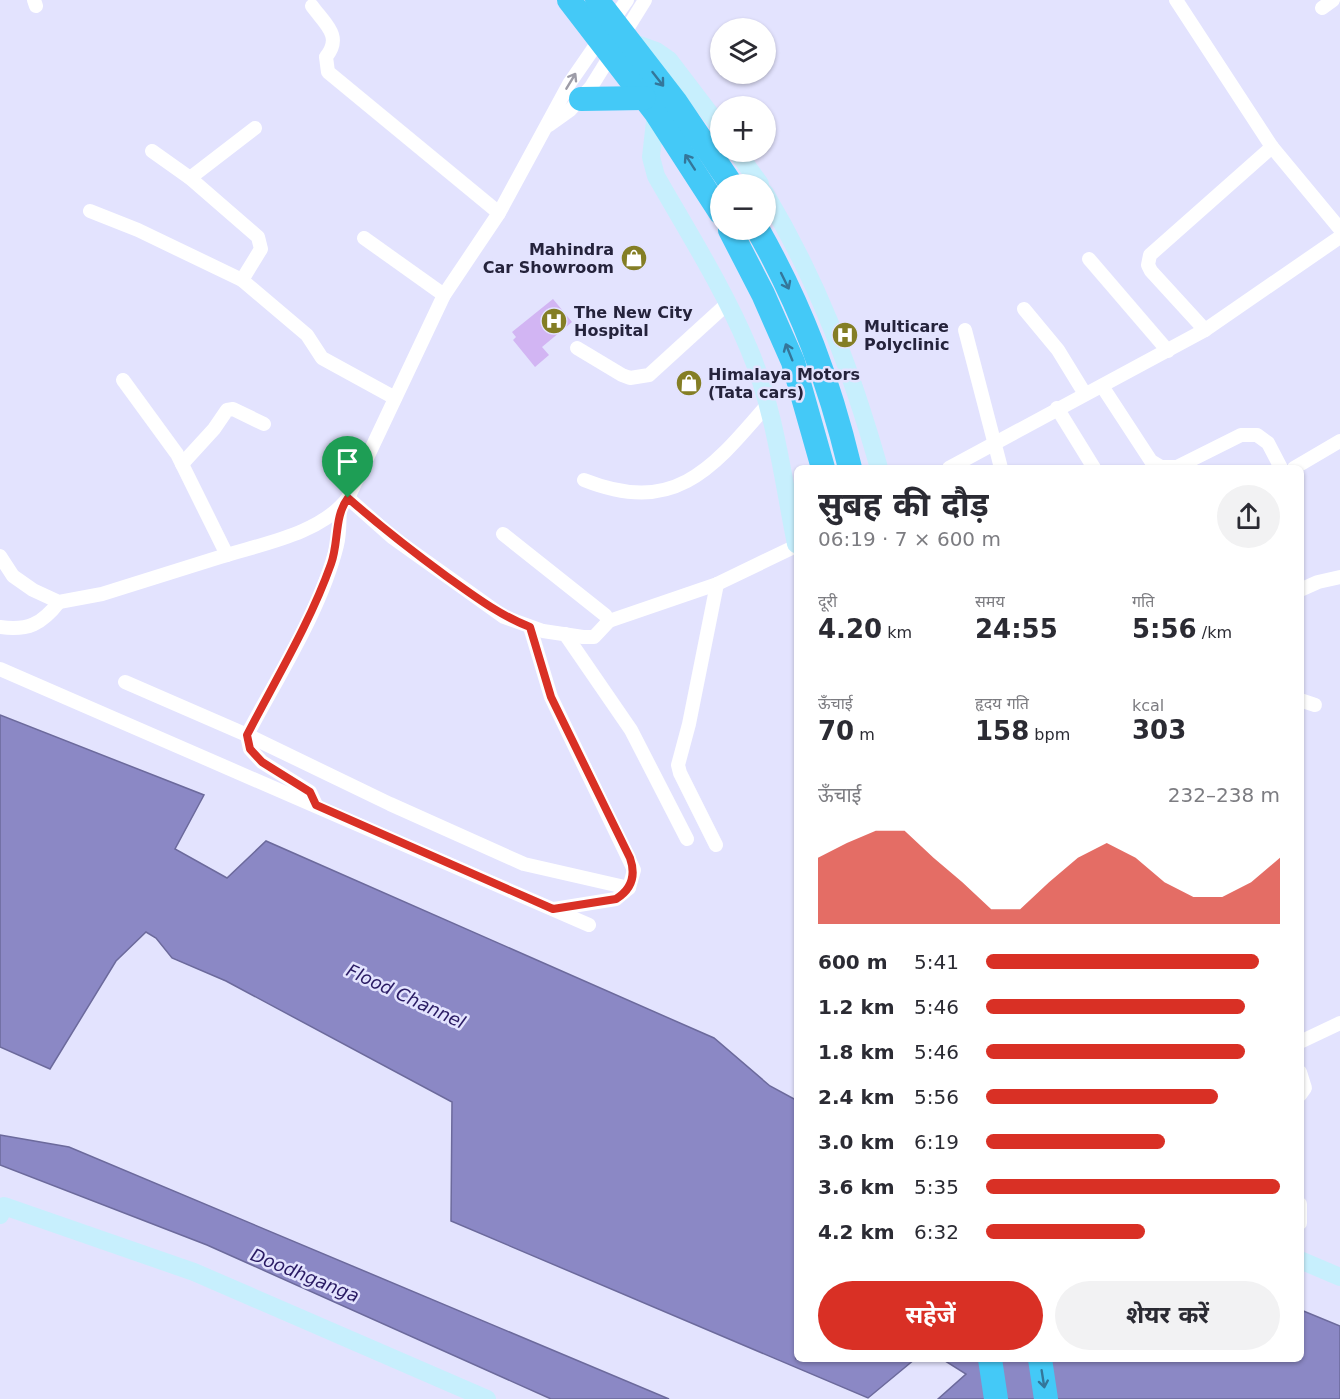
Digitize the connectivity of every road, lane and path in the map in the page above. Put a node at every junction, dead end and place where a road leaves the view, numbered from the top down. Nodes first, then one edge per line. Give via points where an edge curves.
1 (569, 0) edge
2 (597, 0) edge
3 (627, 0) edge
4 (645, 0) edge
5 (1176, 0) edge
6 (312, 6) dead end
7 (615, 38) junction
8 (581, 99) junction
9 (650, 105) junction
10 (710, 114) edge
11 (548, 126) junction
12 (255, 128) dead end
13 (1272, 147) junction
14 (152, 151) dead end
15 (724, 174) edge
16 (190, 178) junction
17 (710, 197) edge
18 (90, 211) dead end
19 (499, 213) junction
20 (776, 213) edge
21 (1340, 229) edge
22 (1340, 237) edge
23 (364, 238) dead end
24 (735, 240) edge
25 (763, 240) edge
26 (1089, 259) dead end
27 (242, 280) junction
28 (444, 295) junction
29 (728, 303) junction
30 (1024, 309) dead end
31 (965, 330) dead end
32 (1205, 330) junction
33 (577, 348) dead end
34 (1168, 351) junction
35 (123, 380) dead end
36 (1102, 386) junction
37 (1085, 394) junction
38 (395, 398) junction
39 (768, 404) junction
40 (1057, 408) junction
41 (264, 424) dead end
42 (1340, 441) edge
43 (995, 444) junction
44 (182, 464) junction
45 (822, 465) edge
46 (849, 465) edge
47 (878, 465) edge
48 (955, 465) edge
49 (1000, 465) edge
50 (1092, 465) edge
51 (1158, 465) edge
52 (1181, 465) edge
53 (1279, 465) edge
54 (1299, 465) edge
55 (584, 480) dead end
56 (344, 503) junction
57 (503, 534) dead end
58 (794, 535) edge
59 (794, 546) edge
60 (227, 555) junction
61 (0, 556) edge
62 (1340, 577) edge
63 (717, 584) junction
64 (1304, 588) edge
65 (59, 602) junction
66 (609, 621) junction
67 (0, 627) edge
68 (530, 627) junction
69 (565, 634) junction
70 (0, 669) edge
71 (125, 682) dead end
72 (1304, 701) edge
73 (1315, 705) dead end
74 (247, 735) junction
75 (316, 805) junction
76 (687, 839) dead end
77 (716, 845) dead end
78 (629, 888) junction
79 (553, 909) junction
80 (589, 925) dead end
81 (1340, 1023) edge
82 (1304, 1040) edge
83 (1, 1208) edge
84 (1304, 1262) edge
85 (1340, 1277) edge
86 (990, 1362) edge
87 (1040, 1362) edge
88 (487, 1399) edge
89 (996, 1399) edge
90 (1046, 1399) edge

1 - 7 highway
2 - 7 highway
3 - 7 street
4 - 7 street
5 - 13 street
6 - 19 street via 334,36 333,48 326,57 328,72
7 - 8 street
7 - 9 highway
7 - 10 main road via 656,51 669,60
11 -> 7 street via 569,84
7 -> 15 highway via 675,101
8 - 9 highway
8 - 11 street
17 -> 9 highway
9 - 29 main road via 651,157 656,176
11 - 19 street
12 - 16 street
13 - 21 street
13 - 32 street via 1150,255 1151,271
14 - 16 street
16 - 27 street via 258,237 261,249
18 - 27 street
19 - 28 street
20 - 47 main road via 840,343
22 - 32 street
23 - 28 street
45 -> 24 highway via 794,362
25 -> 46 highway via 818,356
26 - 34 street
27 - 38 street via 308,334 322,358
28 - 38 street
29 - 33 street via 649,375 630,378
29 - 39 main road via 750,350
30 - 37 street via 1058,350
31 - 43 street
32 - 34 street
34 - 36 street
35 - 44 street
36 - 37 street
36 - 51 street via 1151,461
37 - 40 street
38 - 56 street
39 - 55 street via 718,459 677,487 647,494 628,493
39 - 58 main road
40 - 43 street
40 - 50 street
41 - 44 street via 233,409 227,410
42 - 54 street
43 - 48 street
43 - 49 street
44 - 60 street
52 - 53 street via 1241,435 1257,435 1268,443
56 - 60 street via 320,522
56 - 68 street via 504,617
56 - 74 street via 331,565 309,617
57 - 66 street
59 - 63 street
60 - 65 street via 102,594
61 - 65 street via 13,576
62 - 64 street
63 - 66 street
63 - 77 street via 678,765
65 - 67 street via 36,624 19,629
66 - 69 street via 594,637
68 - 69 street
68 - 78 street via 551,697 630,858 634,870
69 - 76 street via 631,730
70 - 75 street
71 - 74 street
72 - 73 street
74 - 75 street via 250,749 262,762 310,792
74 - 78 street via 524,864
75 - 79 street
78 - 79 street via 616,899
79 - 80 street
81 - 82 street
83 - 88 main road via 194,1272
84 - 85 main road
86 - 89 highway
87 -> 90 highway

